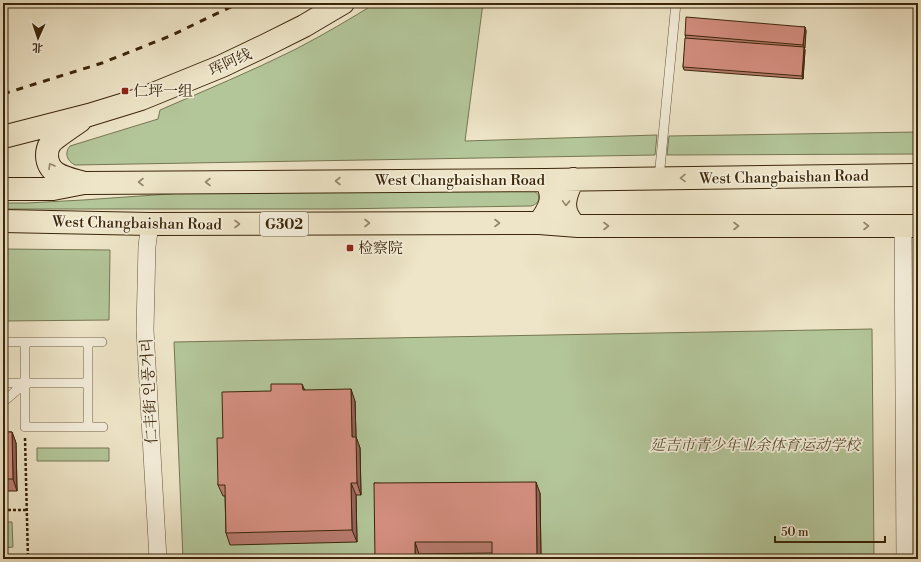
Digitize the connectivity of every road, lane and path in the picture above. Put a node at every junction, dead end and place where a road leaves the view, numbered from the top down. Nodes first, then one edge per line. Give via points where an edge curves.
1 (343, 3) edge
2 (676, 3) edge
3 (89, 115) junction
4 (3, 137) edge
5 (918, 175) edge
6 (659, 178) junction
7 (573, 179) junction
8 (545, 180) junction
9 (84, 183) junction
10 (3, 189) edge
11 (3, 221) edge
12 (539, 223) junction
13 (150, 224) junction
14 (576, 226) junction
15 (910, 226) edge
16 (3, 342) edge
17 (88, 342) junction
18 (102, 342) dead end
19 (25, 343) junction
20 (3, 383) edge
21 (25, 383) junction
22 (88, 383) junction
23 (3, 402) edge
24 (25, 427) junction
25 (88, 427) junction
26 (103, 427) dead end
27 (3, 510) edge
28 (27, 510) junction
29 (28, 559) edge
30 (158, 559) edge
31 (905, 559) edge

1 - 3 main road, 珲阿线 via 304,26 222,66 141,99
2 - 6 lane
3 - 4 main road, 珲阿线
9 -> 3 main road, 珲阿线 via 55,173 49,165 47,151 50,143
5 -> 6 main road, West Changbaishan Road
6 - 7 main road, West Changbaishan Road
7 - 8 main road, West Changbaishan Road
7 -> 14 main road via 567,193 565,208
8 -> 9 main road, West Changbaishan Road
8 - 12 main road via 552,196
9 - 10 main road, West Changbaishan Road via 53,188
11 - 13 main road, West Changbaishan Road / G302
13 -> 12 main road, West Changbaishan Road / G302
12 - 14 main road, West Changbaishan Road
13 - 30 street, 仁丰街 인풍거리 via 145,330
14 -> 15 main road, West Changbaishan Road
15 - 31 street
16 - 19 lane
17 - 18 lane
17 - 19 lane
17 - 22 lane
19 - 21 lane
20 - 21 lane
21 - 22 lane
21 - 23 lane
21 - 24 lane
22 - 25 lane
24 - 25 lane
24 - 28 path
25 - 26 lane
27 - 28 path
28 - 29 path

